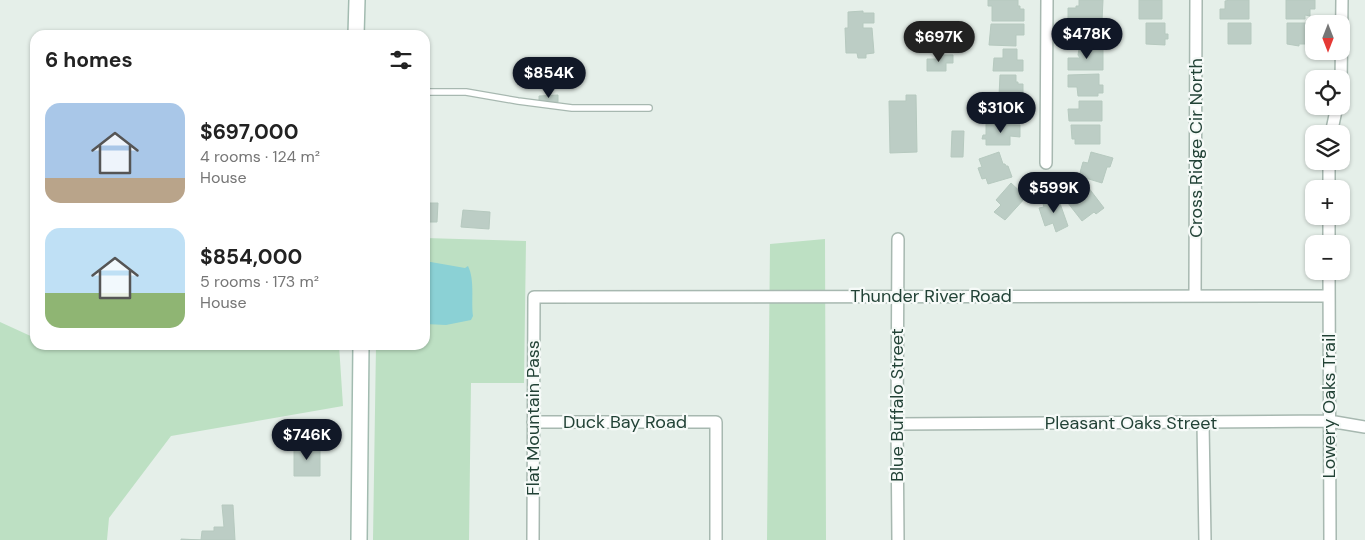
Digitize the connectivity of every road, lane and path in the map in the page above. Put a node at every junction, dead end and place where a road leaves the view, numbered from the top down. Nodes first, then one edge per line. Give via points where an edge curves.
1 (357, 0) edge
2 (1047, 0) edge
3 (1196, 0) edge
4 (1342, 0) edge
5 (356, 30) edge
6 (1341, 70) edge
7 (430, 92) edge
8 (649, 108) dead end
9 (1046, 163) dead end
10 (898, 239) dead end
11 (1329, 280) edge
12 (534, 296) joint
13 (897, 296) junction
14 (1195, 296) junction
15 (1329, 296) junction
16 (361, 350) edge
17 (1329, 420) junction
18 (533, 422) junction
19 (1203, 422) junction
20 (897, 424) junction
21 (1365, 427) edge
22 (359, 540) edge
23 (533, 540) edge
24 (716, 540) edge
25 (898, 540) edge
26 (1205, 540) edge
27 (1330, 540) edge

1 - 5 street
2 - 9 street
3 - 14 street, Cross Ridge Cir North
4 - 6 street
7 - 8 lane via 466,92 572,108
10 - 13 street, Blue Buffalo Street
11 - 15 street, Lowery Oaks Trail
12 - 13 street, Thunder River Road
12 - 18 street, Flat Mountain Pass
13 - 14 street, Thunder River Road
13 - 20 street, Blue Buffalo Street
14 - 15 street, Thunder River Road
15 - 17 street, Lowery Oaks Trail
16 - 22 street
17 - 19 street, Pleasant Oaks Street
17 - 21 street, Pleasant Oaks Street
17 - 27 street, Lowery Oaks Trail
18 - 23 street, Flat Mountain Pass
18 - 24 street, Duck Bay Road via 716,422
19 - 20 street, Pleasant Oaks Street
19 - 26 street
20 - 25 street, Blue Buffalo Street

